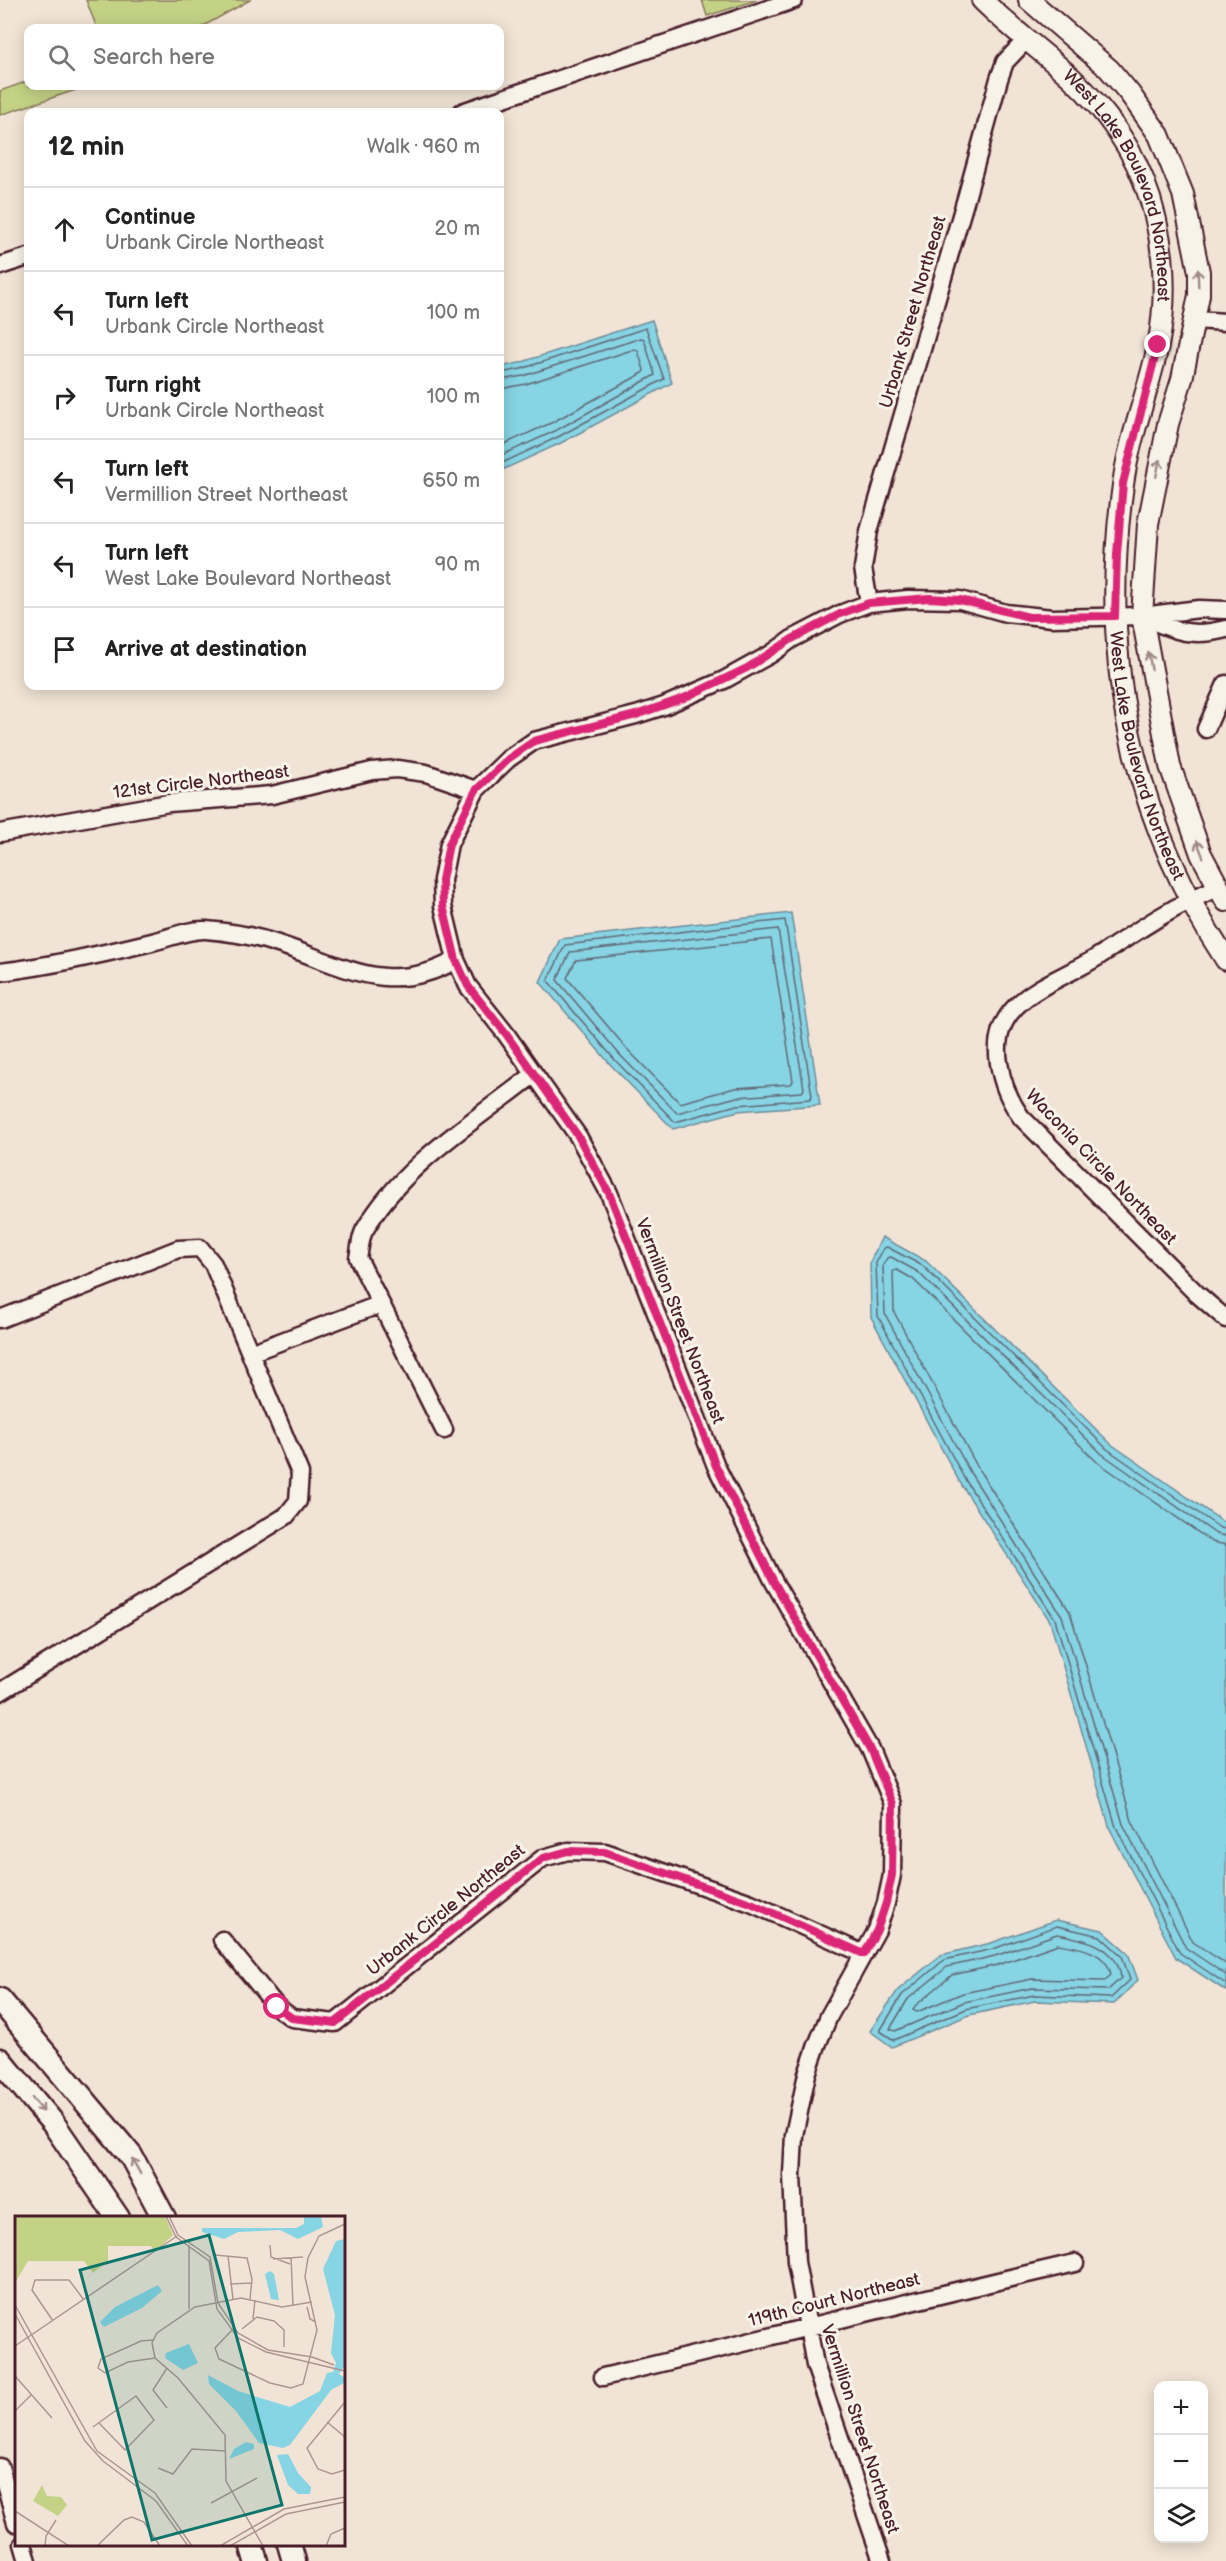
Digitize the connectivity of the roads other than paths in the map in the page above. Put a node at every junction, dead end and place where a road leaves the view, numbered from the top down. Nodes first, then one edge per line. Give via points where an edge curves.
1 (794, 0) edge
2 (982, 0) edge
3 (1029, 0) edge
4 (1026, 40) junction
5 (474, 108) edge
6 (24, 258) edge
7 (0, 266) edge
8 (1195, 320) junction
9 (1226, 322) edge
10 (869, 603) junction
11 (1226, 610) edge
12 (1115, 616) junction
13 (1142, 616) junction
14 (1226, 629) edge
15 (1226, 684) edge
16 (1206, 729) dead end
17 (476, 790) junction
18 (0, 833) edge
19 (1222, 895) edge
20 (1189, 899) junction
21 (456, 960) junction
22 (1226, 960) edge
23 (0, 972) edge
24 (533, 1075) junction
25 (381, 1305) junction
26 (0, 1319) edge
27 (1226, 1319) edge
28 (250, 1353) junction
29 (444, 1430) dead end
30 (0, 1692) edge
31 (222, 1940) dead end
32 (864, 1954) junction
33 (0, 2000) edge
34 (0, 2060) edge
35 (117, 2216) edge
36 (163, 2216) edge
37 (1075, 2264) dead end
38 (807, 2326) junction
39 (603, 2377) dead end
40 (0, 2467) edge
41 (15, 2520) edge
42 (24, 2546) edge
43 (252, 2546) edge
44 (290, 2546) edge
45 (28, 2561) edge
46 (256, 2561) edge
47 (294, 2561) edge
48 (882, 2561) edge

1 - 5 street
2 - 4 street, West Lake Boulevard Northeast
8 -> 3 street, West Lake Boulevard Northeast via 1199,272 1192,234 1183,194 1159,135 1109,69
4 - 10 street, Urbank Street Northeast via 1005,62 999,79 869,531 864,568
4 - 12 street, West Lake Boulevard Northeast via 1096,103 1125,143 1143,179 1158,225 1164,290 1158,345 1123,483
6 - 7 street
8 - 9 street
13 -> 8 street, West Lake Boulevard Northeast via 1148,524
10 - 12 street, Vermillion Street Northeast via 929,598 960,600 1029,617
10 - 17 street, Vermillion Street Northeast via 840,614 739,672 674,702 534,741 508,759
11 - 13 street, Vermillion Street Northeast
12 - 13 street, Vermillion Street Northeast
12 - 20 street, West Lake Boulevard Northeast via 1118,674 1128,730 1152,818
13 - 14 street via 1180,633
19 -> 13 street, West Lake Boulevard Northeast via 1201,854 1170,766
15 - 16 street
17 - 18 street, 121st Circle Northeast via 426,773 372,771 272,795 169,803
17 - 21 street, Vermillion Street Northeast via 449,844 442,880 443,906
19 - 20 street, Waconia Circle Northeast
20 - 22 street, West Lake Boulevard Northeast
20 - 27 street, Waconia Circle Northeast via 1023,1000 1008,1013 996,1050 1007,1097 1021,1117
21 - 23 street via 407,978 388,978 354,972 279,944 202,930
21 - 24 street, Vermillion Street Northeast via 468,986
24 - 25 street via 445,1142 400,1183 363,1233 358,1258
24 - 32 street, Vermillion Street Northeast via 578,1136 609,1193 716,1466 774,1582 870,1749 893,1804 892,1875 880,1921
25 - 28 street
25 - 29 street
26 - 28 street via 178,1249 200,1248 213,1264
28 - 30 street via 300,1473 298,1501 286,1516
31 - 32 street, Urbank Circle Northeast via 277,2007 292,2018 335,2023 543,1858 568,1851 605,1852 732,1895
32 - 38 street, Vermillion Street Northeast via 828,2016 817,2044 794,2135 793,2219
36 -> 33 main road via 130,2156
34 -> 35 main road via 53,2123
37 - 38 street, 119th Court Northeast
38 - 39 street, 119th Court Northeast
38 - 48 street, Vermillion Street Northeast via 815,2365
40 - 41 street
42 - 45 street
43 - 46 main road
44 - 47 main road

